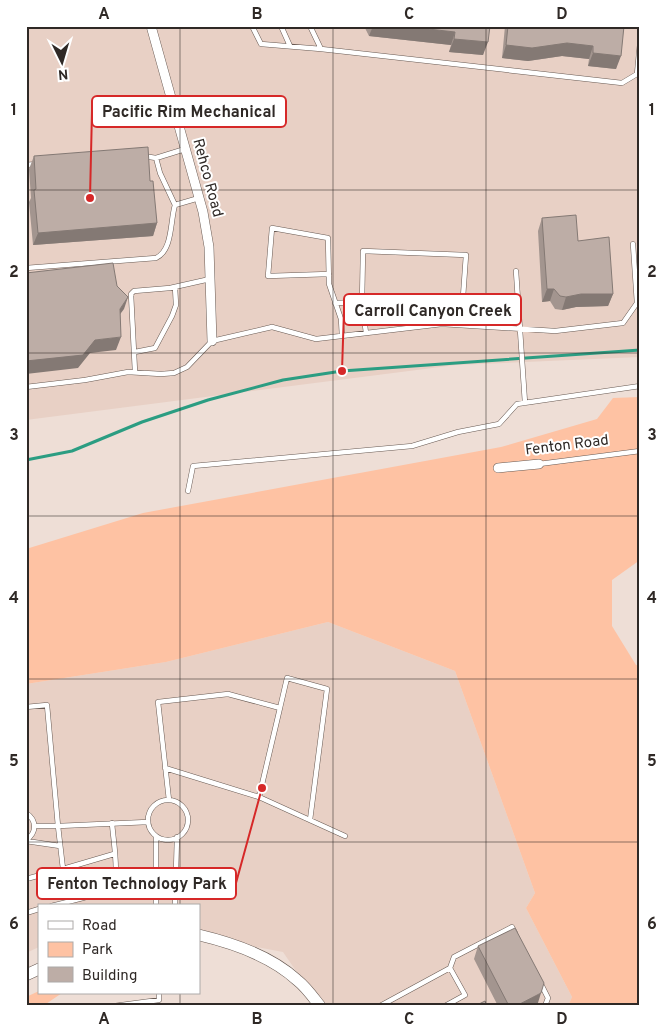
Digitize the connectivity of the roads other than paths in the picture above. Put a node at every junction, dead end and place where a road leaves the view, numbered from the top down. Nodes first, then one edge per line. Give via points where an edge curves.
1 (151, 26) edge
2 (252, 26) edge
3 (281, 26) edge
4 (310, 26) edge
5 (640, 43) edge
6 (290, 46) junction
7 (320, 49) junction
8 (185, 149) junction
9 (137, 156) edge
10 (156, 158) junction
11 (44, 163) edge
12 (26, 165) edge
13 (199, 198) junction
14 (175, 205) junction
15 (633, 244) dead end
16 (26, 268) edge
17 (516, 271) dead end
18 (329, 274) junction
19 (210, 279) junction
20 (175, 287) junction
21 (362, 302) junction
22 (336, 303) junction
23 (638, 303) edge
24 (461, 325) junction
25 (520, 328) junction
26 (366, 333) junction
27 (342, 336) junction
28 (212, 341) junction
29 (135, 352) junction
30 (136, 372) junction
31 (640, 386) edge
32 (26, 387) edge
33 (526, 402) junction
34 (640, 451) edge
35 (539, 464) joint
36 (498, 468) dead end
37 (188, 491) dead end
38 (26, 707) edge
39 (280, 708) junction
40 (165, 768) junction
41 (259, 797) junction
42 (169, 800) junction
43 (26, 813) edge
44 (310, 820) junction
45 (148, 822) junction
46 (112, 823) junction
47 (35, 826) junction
48 (58, 826) junction
49 (156, 836) junction
50 (345, 836) dead end
51 (177, 837) junction
52 (26, 840) edge
53 (60, 846) junction
54 (114, 854) junction
55 (63, 868) junction
56 (26, 879) edge
57 (58, 904) edge
58 (156, 904) edge
59 (175, 904) edge
60 (38, 909) edge
61 (26, 913) edge
62 (200, 935) edge
63 (516, 936) edge
64 (450, 968) junction
65 (38, 969) edge
66 (26, 975) edge
67 (539, 980) edge
68 (159, 994) edge
69 (114, 1006) edge
70 (320, 1006) edge
71 (380, 1006) edge
72 (445, 1006) edge
73 (545, 1006) edge

1 - 8 street, Rehco Road
2 - 6 lane via 261,44
3 - 6 lane
4 - 7 lane
5 - 7 lane via 637,74 622,83
6 - 7 lane
8 - 10 lane
8 - 13 street, Rehco Road
9 - 10 lane
10 - 14 lane
11 - 12 lane
13 - 14 lane
13 - 19 street, Rehco Road via 210,247
14 - 16 lane via 166,248 163,255 156,258
15 - 23 lane
17 - 25 lane
18 - 18 lane via 328,238 272,228 268,276
18 - 22 lane
19 - 20 lane
19 - 28 street, Rehco Road
20 - 29 lane via 176,305 159,342 155,348
20 - 29 lane via 131,294
21 - 22 lane
21 - 24 lane via 363,251 466,255
21 - 26 lane
22 - 27 lane
23 - 25 lane via 623,323 555,331
24 - 25 lane
24 - 26 lane via 442,324
25 - 33 lane
26 - 27 lane
27 - 28 lane via 316,339 272,327
28 - 30 lane via 187,367 174,373
29 - 30 lane
30 - 32 lane
31 - 33 lane
33 - 37 lane via 517,404 499,424 412,446 194,466
34 - 35 lane, Fenton Road
35 - 36 street, Fenton Road
38 - 48 lane via 48,705
39 - 40 lane via 228,694 158,702
39 - 41 lane
39 - 44 lane via 287,678 327,689
40 - 41 lane
40 - 42 lane
41 - 44 lane
42 - 45 lane via 154,806
42 - 51 lane via 180,804 186,813 187,824
43 - 47 lane
44 - 50 lane
45 - 46 lane
45 - 49 lane
46 - 48 lane
46 - 54 lane
47 - 48 lane
47 - 52 lane
48 - 53 lane
49 - 51 lane via 166,840
49 - 58 lane
51 - 59 lane
52 - 53 lane
53 - 55 lane
54 - 55 lane
54 - 57 lane via 114,879 108,889
55 - 56 lane
60 - 61 lane
62 - 70 street via 225,941 267,959 297,979
63 - 64 lane via 512,927 454,957
64 - 71 lane
64 - 72 lane via 464,995
65 - 66 street
67 - 73 lane via 548,998
68 - 69 lane via 159,1000

